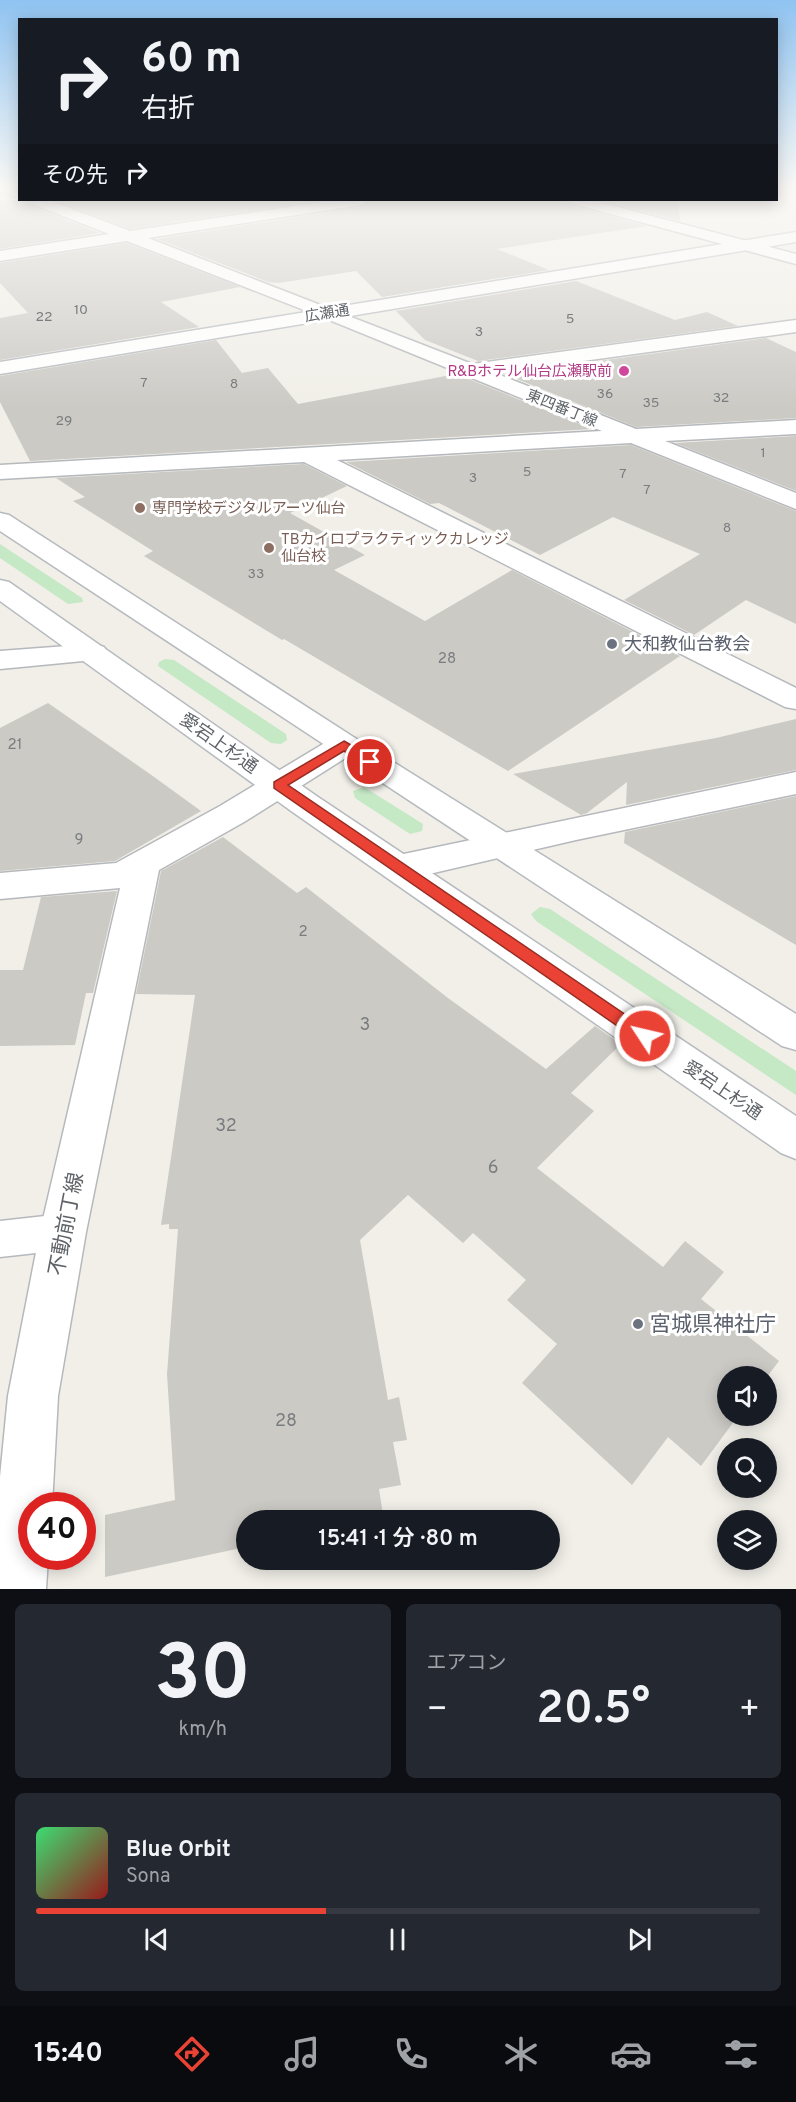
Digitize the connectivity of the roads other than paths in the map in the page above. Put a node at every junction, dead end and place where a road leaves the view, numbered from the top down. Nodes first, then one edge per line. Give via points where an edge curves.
1 (190, 260) edge
2 (639, 260) edge
3 (296, 300) junction
4 (330, 304) junction
5 (265, 306) dead end
6 (796, 326) edge
7 (0, 368) edge
8 (470, 370) junction
9 (796, 427) edge
10 (633, 437) junction
11 (308, 454) junction
12 (0, 472) edge
13 (796, 502) edge
14 (0, 520) edge
15 (0, 588) edge
16 (94, 653) junction
17 (0, 660) edge
18 (796, 700) edge
19 (344, 745) junction
20 (796, 783) edge
21 (279, 785) junction
22 (502, 845) junction
23 (143, 864) junction
24 (399, 868) junction
25 (0, 886) edge
26 (796, 1034) edge
27 (796, 1140) edge
28 (63, 1232) junction
29 (0, 1239) edge
30 (18, 1589) edge

1 - 3 street
2 - 4 street, 広瀬通
3 - 4 street, 東四番丁線
3 - 5 street, 広瀬通
4 - 7 street, 広瀬通
4 - 8 street, 東四番丁線
6 - 8 street
8 - 10 street, 東四番丁線
9 - 10 street
10 - 11 street
10 - 13 street, 東四番丁線
11 - 12 street
11 - 18 street
14 - 19 street
15 - 16 street, 愛宕上杉通
16 - 17 street
16 - 21 street, 愛宕上杉通
19 - 21 street
19 - 22 street
20 - 22 street
21 - 23 street
21 - 24 street, 愛宕上杉通
22 - 24 street
22 - 26 street
23 - 25 street via 123,874
23 - 28 street, 不動前丁線
24 - 27 street, 愛宕上杉通
28 - 29 lane
28 - 30 street, 不動前丁線 via 33,1396

